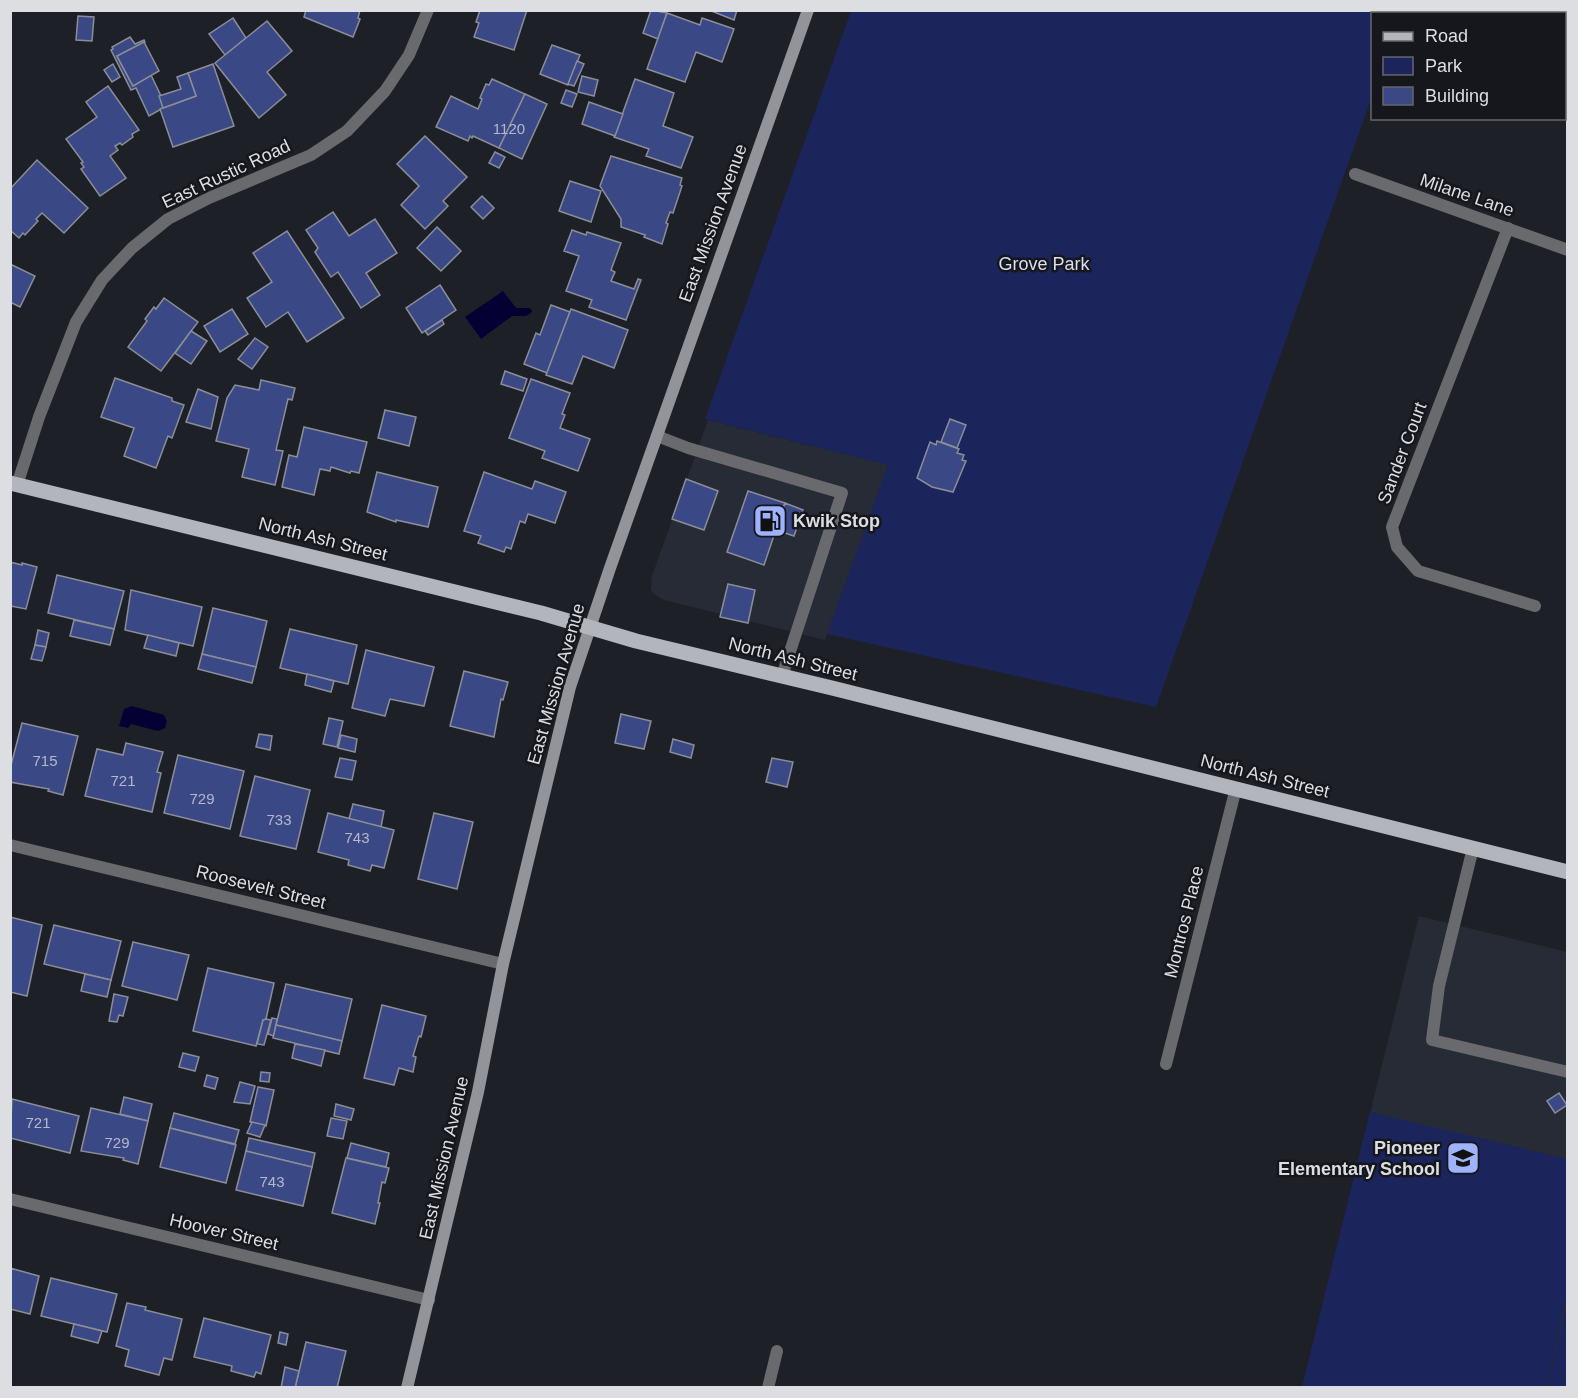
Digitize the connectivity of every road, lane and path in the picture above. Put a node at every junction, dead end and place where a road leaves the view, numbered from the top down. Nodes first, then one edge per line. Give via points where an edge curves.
1 (428, 10) edge
2 (808, 10) edge
3 (1355, 174) dead end
4 (1508, 228) junction
5 (1568, 250) edge
6 (657, 436) junction
7 (14, 484) edge
8 (1535, 606) dead end
9 (590, 628) junction
10 (782, 676) junction
11 (1236, 789) junction
12 (10, 844) edge
13 (1473, 848) junction
14 (1568, 872) edge
15 (503, 964) junction
16 (1166, 1064) dead end
17 (1568, 1072) edge
18 (10, 1199) edge
19 (429, 1300) junction
20 (777, 1351) dead end
21 (407, 1388) edge
22 (768, 1388) edge

1 - 7 street, East Rustic Road via 409,55 389,85 347,131 311,155 168,219 132,248 102,280 76,322
2 - 6 main road, East Mission Avenue
3 - 4 street, Milane Lane
4 - 5 street, Milane Lane
4 - 8 street, Sander Court via 1392,527 1397,547 1418,571
6 - 9 main road, East Mission Avenue
6 - 10 street via 842,493
7 - 9 main road, North Ash Street
9 - 10 main road, North Ash Street
9 - 15 main road, East Mission Avenue via 570,687
10 - 11 main road, North Ash Street
11 - 13 main road, North Ash Street
11 - 16 street, Montros Place
12 - 15 street, Roosevelt Street
13 - 14 main road, North Ash Street
13 - 17 street via 1438,986 1432,1040
15 - 19 main road, East Mission Avenue via 478,1092
18 - 19 street, Hoover Street
19 - 21 main road, East Mission Avenue
20 - 22 street

